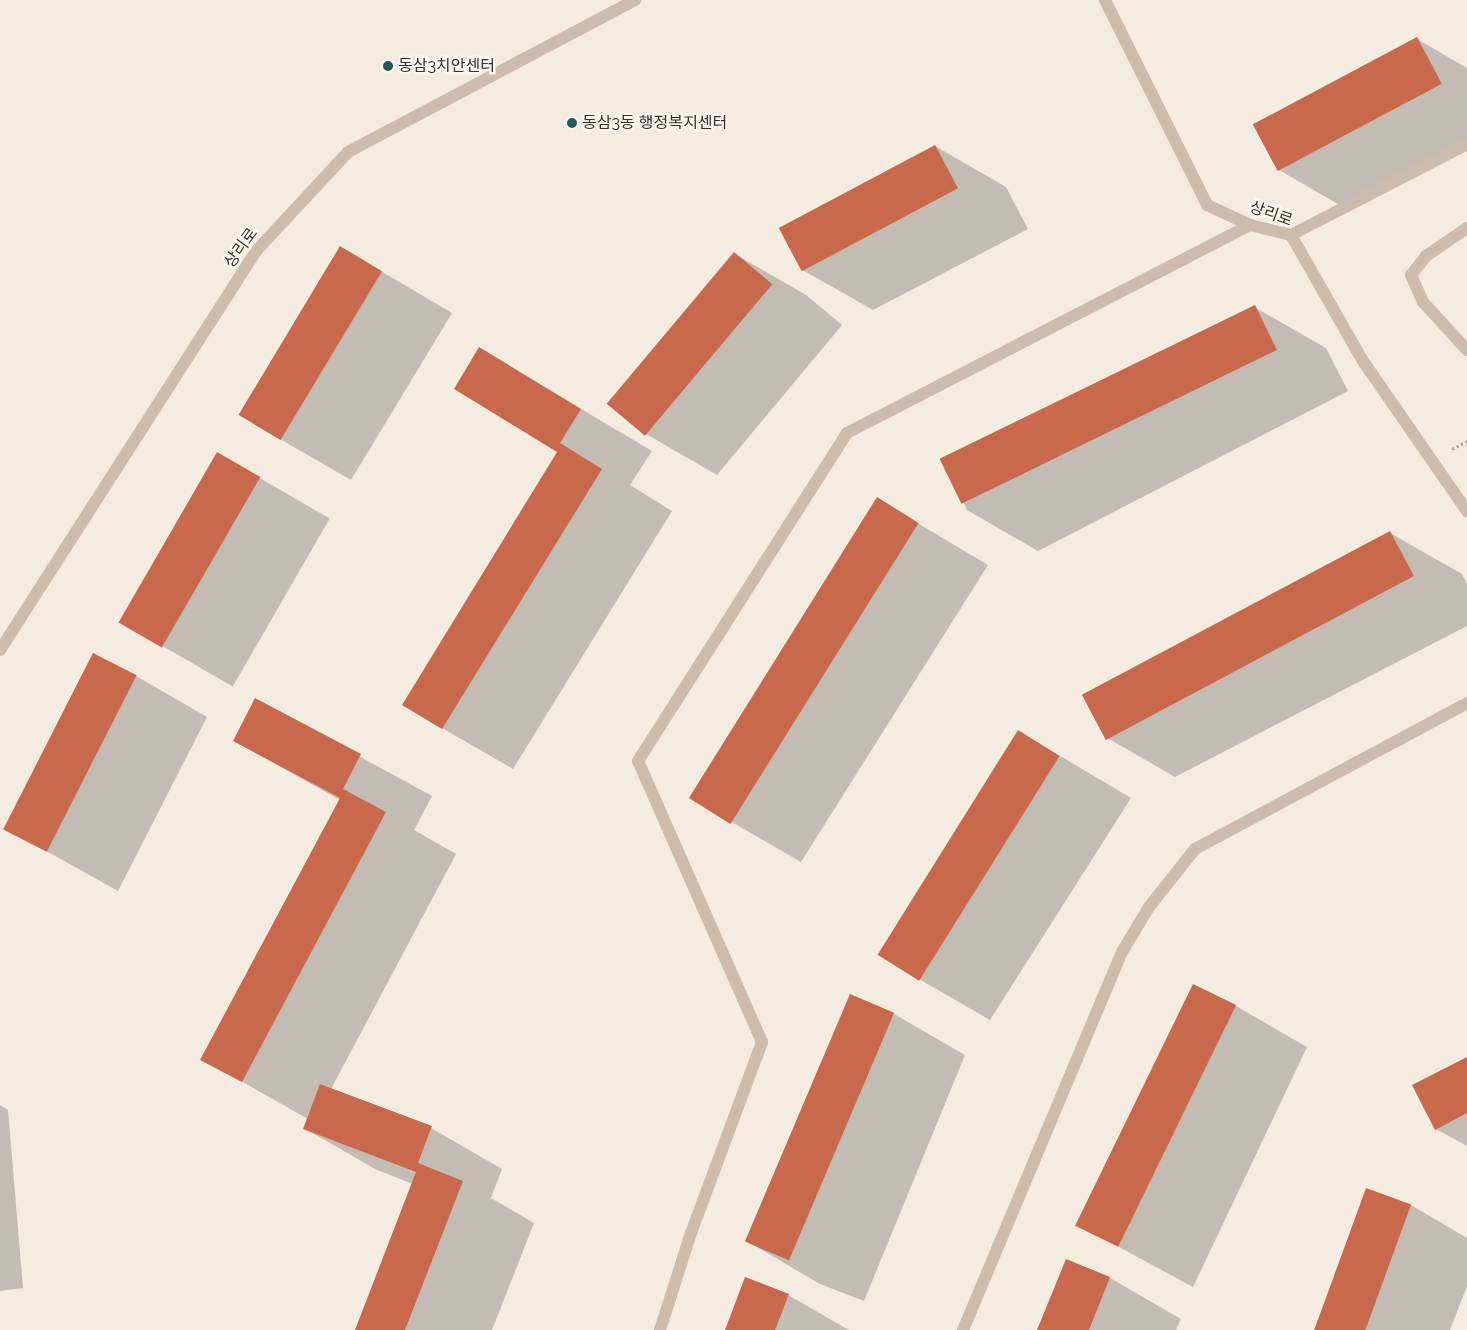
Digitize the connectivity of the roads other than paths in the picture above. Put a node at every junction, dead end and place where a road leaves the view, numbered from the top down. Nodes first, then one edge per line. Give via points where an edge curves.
1 (636, 0) edge
2 (1105, 0) edge
3 (1467, 144) edge
4 (1250, 225) junction
5 (1467, 228) edge
6 (1291, 235) junction
7 (1467, 350) edge
8 (1467, 511) edge
9 (0, 650) edge
10 (1467, 703) edge
11 (660, 1330) edge
12 (963, 1330) edge

1 - 9 street, 상리로 via 348,152 329,171 257,250
2 - 4 street, 상리로 via 1207,205
3 - 6 street
4 - 6 street, 상리로
4 - 11 street via 847,433 638,761 762,1042 690,1233
5 - 7 street via 1426,256 1411,275 1423,302
6 - 8 street, 상리로 via 1363,361
10 - 12 street via 1195,849 1189,856 1149,907 1122,952

